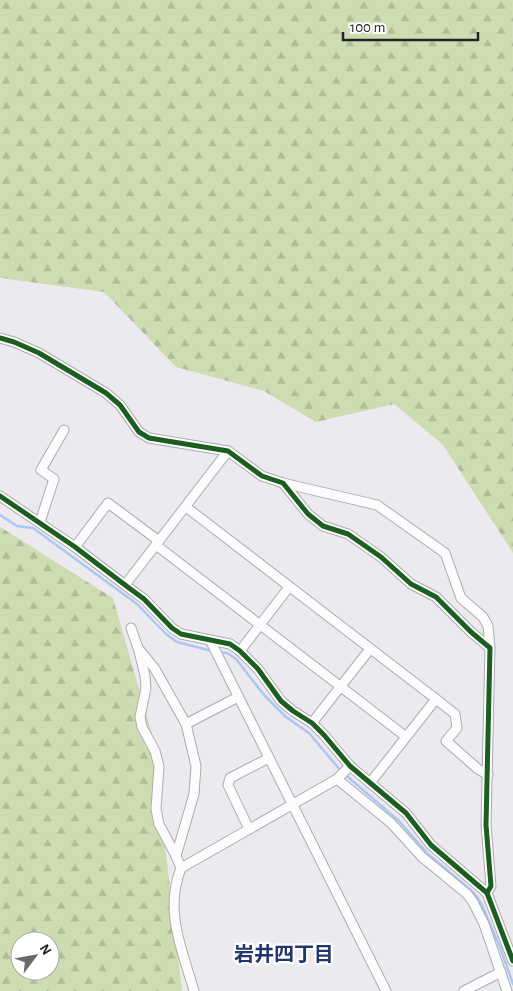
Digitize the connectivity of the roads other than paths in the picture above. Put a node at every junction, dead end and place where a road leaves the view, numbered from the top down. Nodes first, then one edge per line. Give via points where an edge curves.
1 (0, 338) edge
2 (64, 430) dead end
3 (228, 451) junction
4 (283, 483) junction
5 (0, 496) edge
6 (186, 507) junction
7 (40, 522) junction
8 (157, 543) junction
9 (75, 547) junction
10 (125, 585) junction
11 (289, 587) junction
12 (260, 625) junction
13 (130, 628) dead end
14 (212, 644) junction
15 (138, 648) junction
16 (490, 648) junction
17 (370, 649) junction
18 (240, 652) junction
19 (340, 687) junction
20 (238, 696) junction
21 (436, 699) junction
22 (312, 723) junction
23 (186, 724) junction
24 (405, 736) junction
25 (269, 758) junction
26 (343, 772) junction
27 (488, 774) junction
28 (370, 783) junction
29 (292, 805) junction
30 (249, 829) junction
31 (176, 856) junction
32 (181, 868) junction
33 (487, 893) junction
34 (513, 961) edge
35 (501, 972) junction
36 (194, 991) edge
37 (386, 991) edge
38 (464, 991) edge
39 (507, 991) edge

1 - 3 street via 39,353 106,393 139,432 150,438
2 - 7 street via 41,470 54,479
3 - 4 street via 262,476
3 - 6 street
4 - 16 street via 308,514 323,526 348,534 411,584 436,597
4 - 16 street via 377,505 445,553 461,598 488,626
5 - 7 street
6 - 8 street
6 - 11 street
7 - 9 street
8 - 9 street via 108,503
8 - 10 street
8 - 12 street
9 - 10 street
10 - 14 street via 172,628
11 - 12 street
11 - 17 street
12 - 18 street
12 - 19 street
13 - 15 street
14 - 18 street via 230,644
14 - 20 street
15 - 23 street via 155,669
15 - 31 street via 146,688 140,717 159,766 156,809 159,824
16 - 27 street
17 - 19 street
17 - 21 street
18 - 22 street via 292,711
19 - 22 street
19 - 24 street
20 - 23 street
20 - 25 street
21 - 24 street
21 - 27 street via 455,714 457,728 446,741
22 - 26 street via 324,734
23 - 31 street via 196,766 194,794
24 - 28 street
25 - 29 street
25 - 30 street via 230,778 228,785
26 - 28 street
26 - 29 street
26 - 35 street via 422,857 467,894 484,924
27 - 33 street via 486,825 492,886
28 - 33 street via 406,813 432,845
29 - 30 street
29 - 37 street
30 - 32 street
31 - 32 street
32 - 36 street via 173,897 174,918
33 - 34 street
35 - 38 street
35 - 39 street

